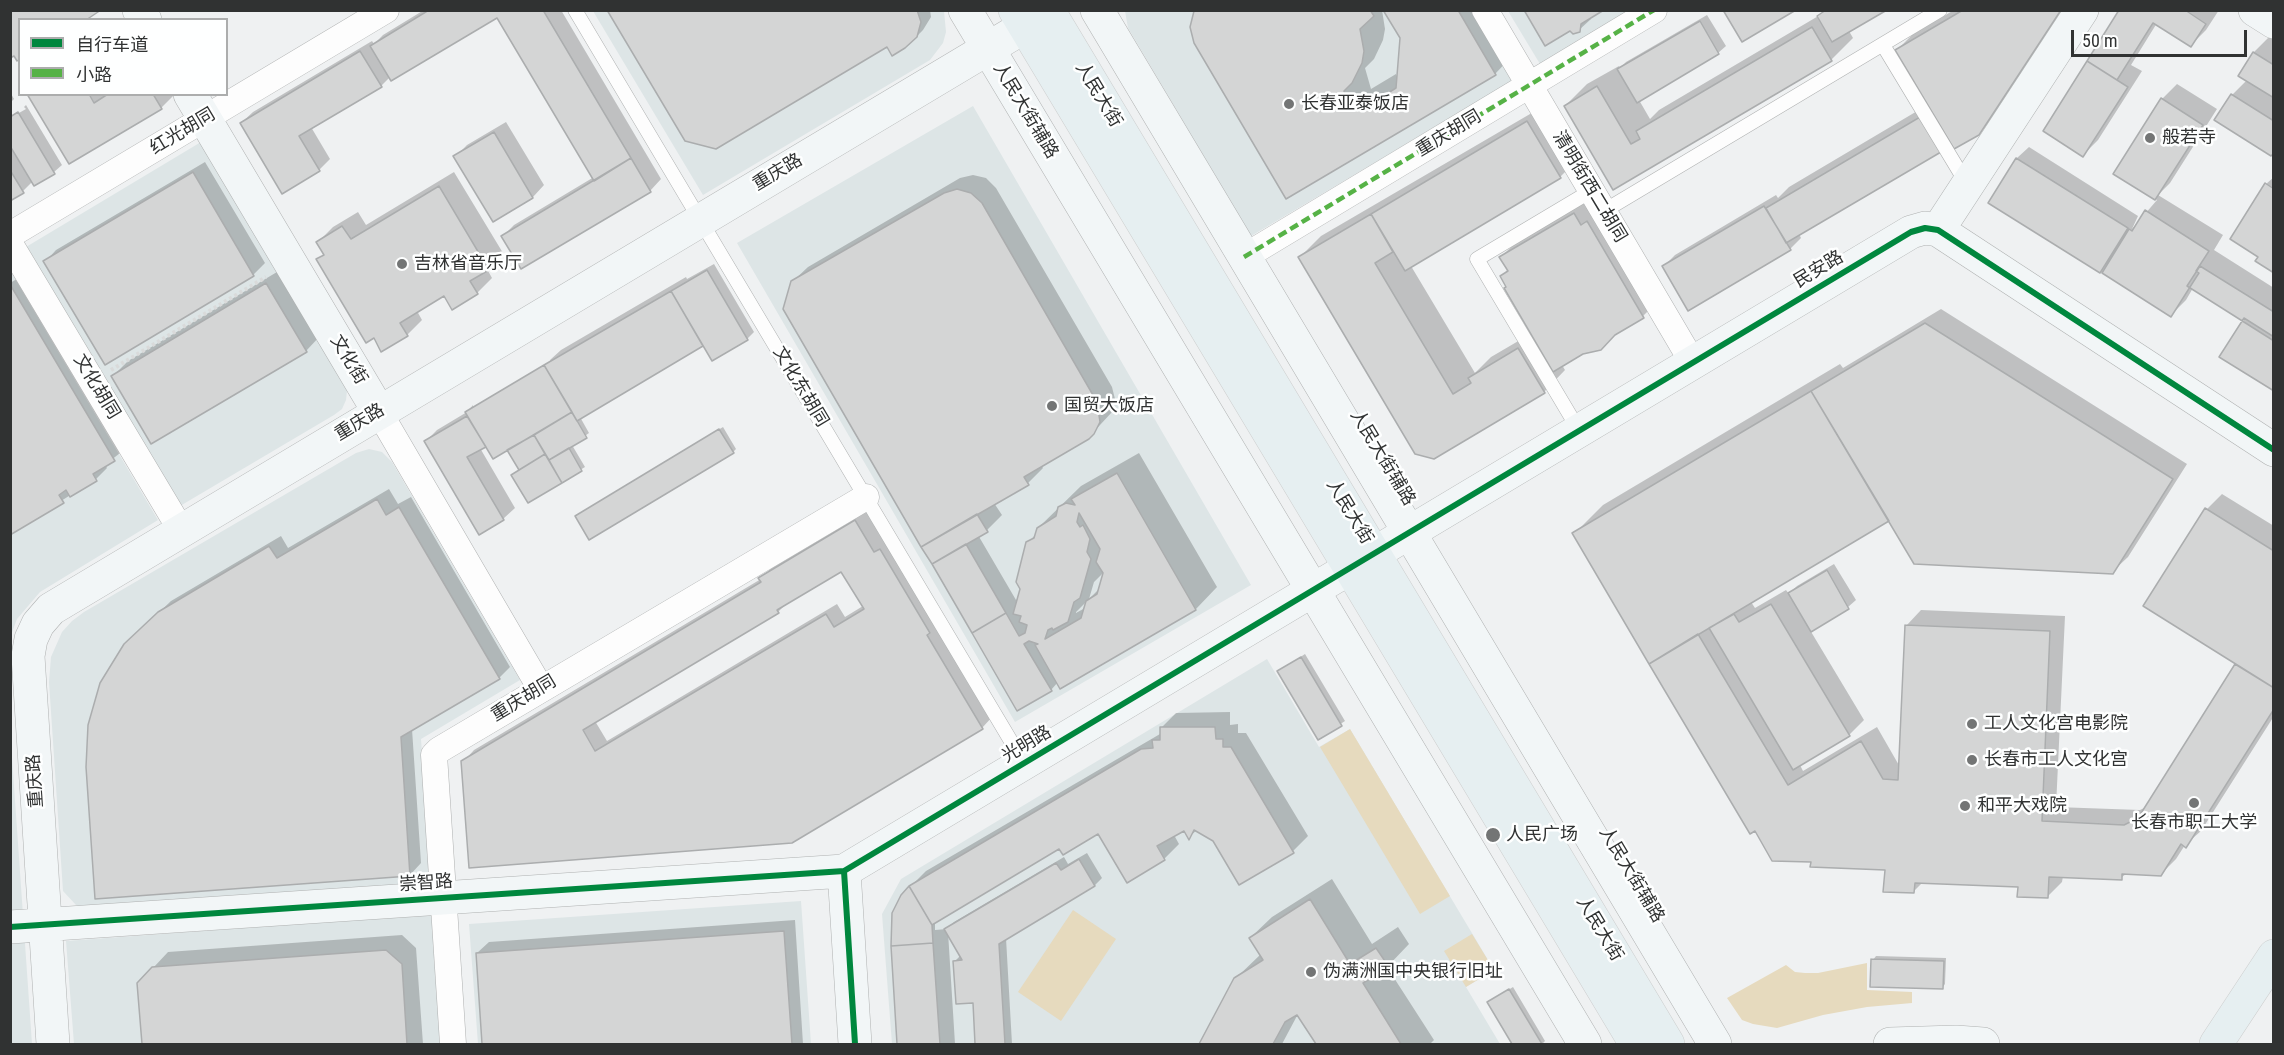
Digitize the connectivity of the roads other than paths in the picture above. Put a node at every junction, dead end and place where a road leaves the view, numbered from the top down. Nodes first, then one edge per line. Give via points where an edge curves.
1 (386, 10) edge
2 (575, 10) edge
3 (965, 10) edge
4 (1097, 10) edge
5 (1485, 10) edge
6 (1654, 10) edge
7 (1940, 10) edge
8 (2082, 10) edge
9 (1037, 14) edge
10 (1883, 45) junction
11 (987, 48) junction
12 (1529, 86) junction
13 (228, 91) edge
14 (218, 96) edge
15 (197, 107) edge
16 (1967, 185) junction
17 (1598, 201) junction
18 (700, 220) junction
19 (1938, 230) junction
20 (10, 235) edge
21 (10, 244) edge
22 (1244, 256) junction
23 (1693, 363) junction
24 (380, 412) junction
25 (1580, 432) junction
26 (2274, 450) edge
27 (866, 497) junction
28 (181, 530) junction
29 (1410, 533) junction
30 (1363, 562) junction
31 (1313, 592) junction
32 (541, 689) junction
33 (1024, 763) junction
34 (844, 871) junction
35 (443, 898) junction
36 (45, 924) junction
37 (10, 927) edge
38 (2274, 956) edge
39 (1714, 1040) edge
40 (53, 1044) edge
41 (453, 1044) edge
42 (855, 1044) edge
43 (1585, 1044) edge
44 (1636, 1044) edge
45 (1668, 1044) edge
46 (1890, 1044) edge
47 (1983, 1044) edge
48 (2216, 1044) edge

1 - 13 street, 红光胡同
2 - 18 lane, 文化东胡同
3 - 11 main road, 人民大街辅路
4 - 22 main road, 人民大街辅路
5 - 12 street, 清明街西二胡同
6 - 12 street, 重庆胡同
7 - 10 lane
8 - 16 main road
9 - 11 main road, 重庆路
9 - 30 main road, 人民大街
10 - 16 lane
10 - 17 lane
11 - 18 main road, 重庆路
11 - 31 main road, 人民大街辅路
12 - 17 street, 清明街西二胡同
12 - 22 street, 重庆胡同
14 - 15 street, 红光胡同
15 - 20 street, 红光胡同
15 - 24 main road, 文化街
16 - 19 main road
17 - 23 street, 清明街西二胡同
17 - 25 lane via 1477,259
18 - 24 main road, 重庆路
18 - 27 lane, 文化东胡同
19 - 23 main road, 民安路 via 1924,228 1911,232
19 - 26 main road
21 - 28 street, 文化胡同
22 - 29 main road, 人民大街辅路
23 - 25 main road, 民安路
24 - 28 main road, 重庆路
24 - 32 street, 文化街
25 - 29 main road, 民安路
27 - 32 street, 重庆胡同
27 - 33 lane, 文化东胡同
28 - 36 main road, 重庆路 via 51,609 31,639 28,656
29 - 30 main road, 民安路
29 - 39 main road, 人民大街辅路
30 - 31 main road, 光明路
30 - 44 main road, 人民大街
30 - 45 main road, 人民大街
31 - 33 main road, 光明路
31 - 43 main road, 人民大街辅路
32 - 35 street, 重庆胡同 via 434,755
33 - 34 main road, 光明路
34 - 35 main road, 崇智路
34 - 42 main road
35 - 36 main road, 崇智路
35 - 41 street, 重庆胡同
36 - 37 main road, 崇智路
36 - 40 main road, 重庆路
38 - 48 main road
46 - 47 main road

